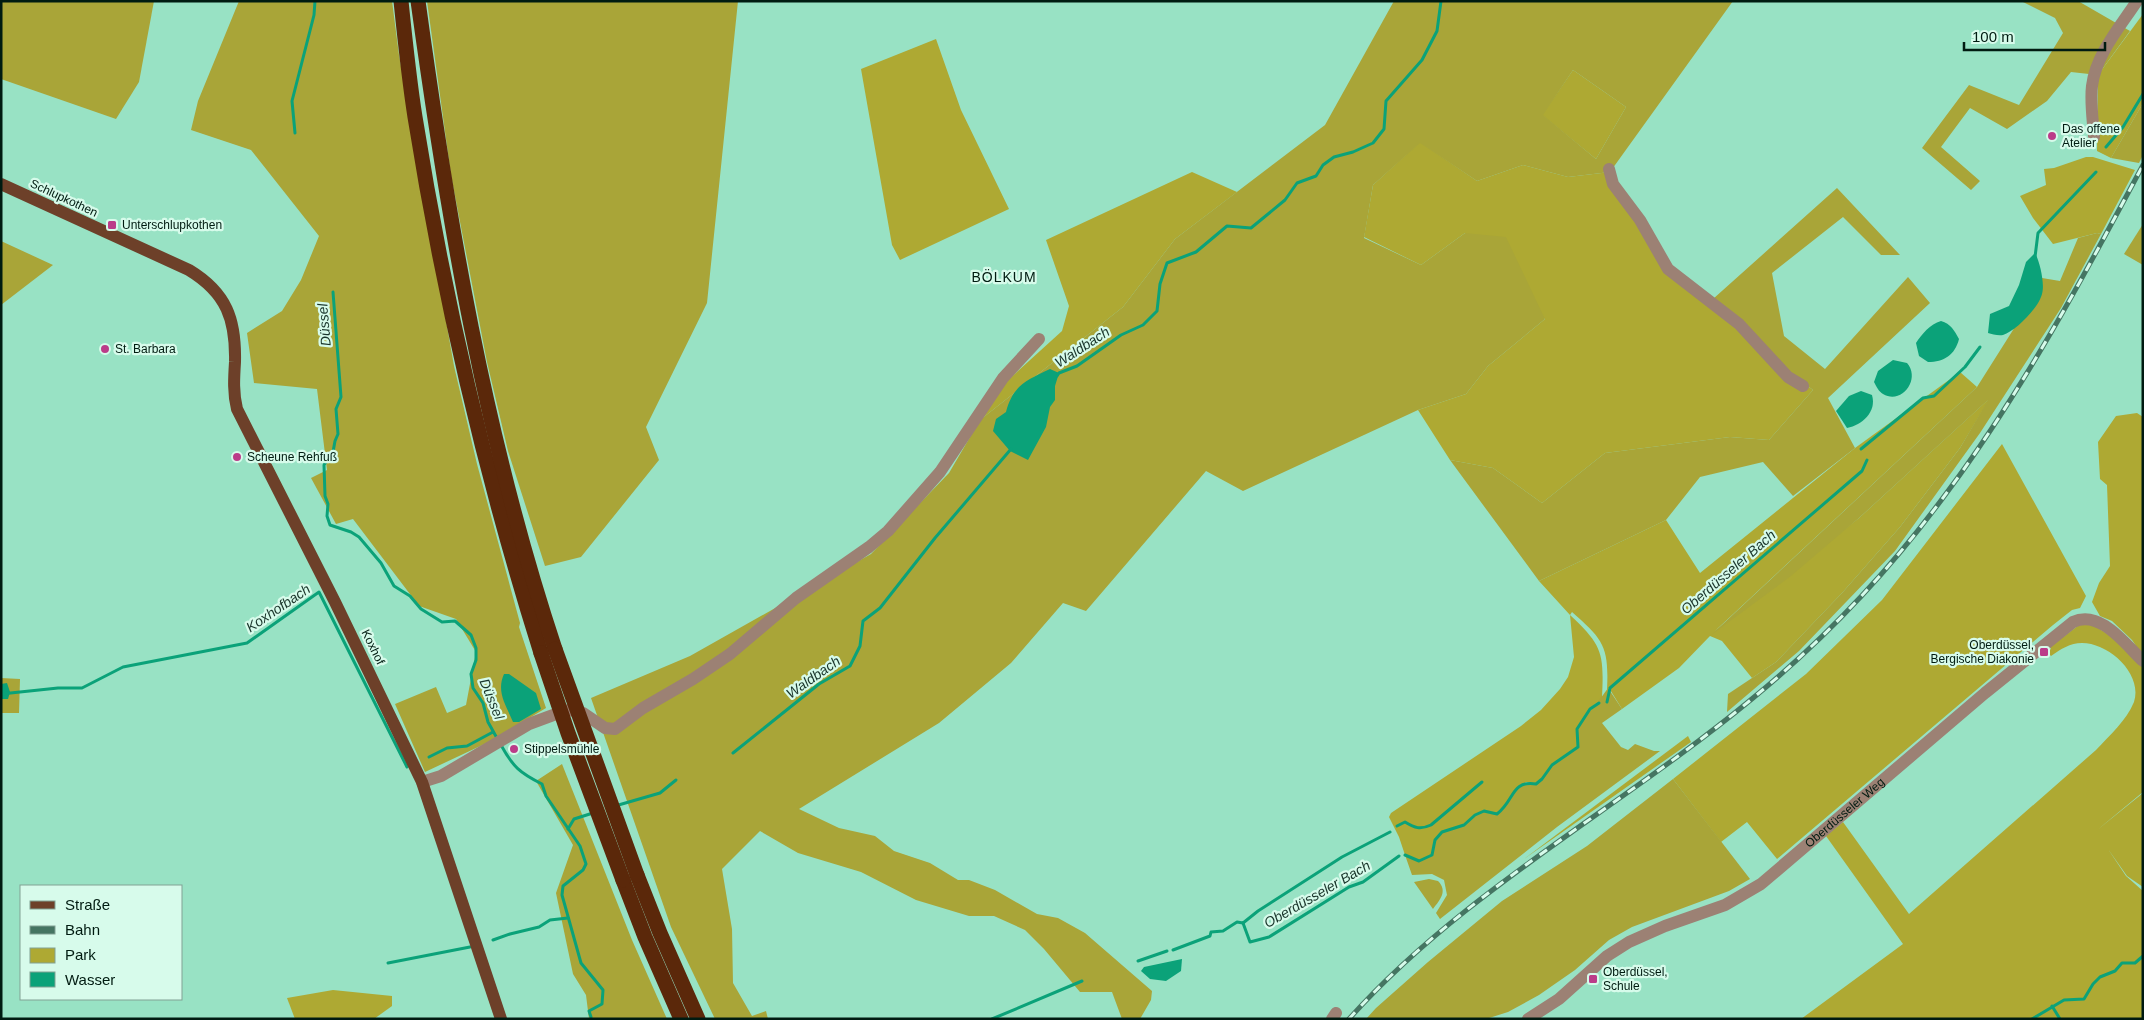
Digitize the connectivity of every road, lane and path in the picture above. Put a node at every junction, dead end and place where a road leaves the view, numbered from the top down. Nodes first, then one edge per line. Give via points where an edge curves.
1 (400, 1) edge
2 (418, 1) edge
3 (2137, 1) edge
4 (2094, 137) dead end
5 (1608, 168) dead end
6 (1, 184) edge
7 (219, 295) joint
8 (1039, 339) dead end
9 (1803, 386) dead end
10 (548, 651) junction
11 (2143, 661) edge
12 (422, 782) junction
13 (682, 1009) edge
14 (501, 1019) edge
15 (698, 1019) edge
16 (1528, 1019) edge

1 - 10 highway via 415,116 463,364 510,552
2 - 10 highway via 434,115 478,363
3 - 4 street via 2102,54 2095,71 2091,88
5 - 9 street via 1613,184 1640,220 1668,269 1739,324 1788,377
6 - 7 main road, Schlupkothen via 189,270
7 - 12 main road, Koxhof via 234,329 234,390 240,417
8 - 12 street via 1003,378 940,472 888,531 796,598 730,654 612,730 583,713 569,710 543,718 441,776
10 - 13 highway, bridge via 660,933
10 - 13 highway, bridge via 568,733 623,880 645,937
11 - 16 street, Oberdüsseler Weg via 2088,614 2073,622 1761,884 1718,908 1629,942 1559,999
12 - 14 main road, Koxhof
13 - 15 highway

